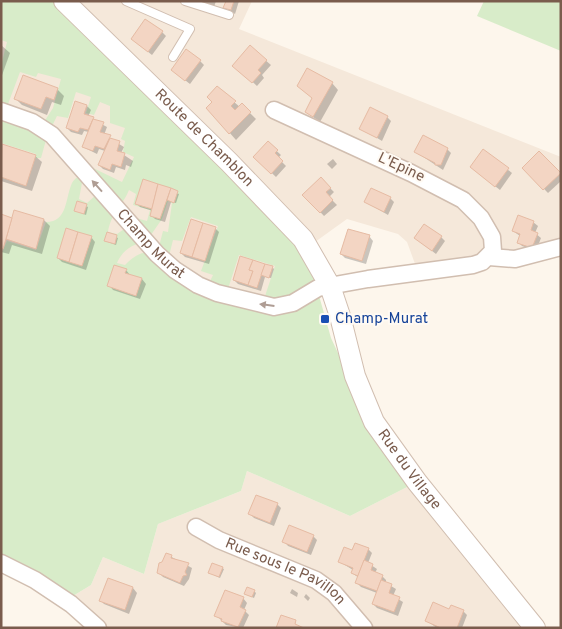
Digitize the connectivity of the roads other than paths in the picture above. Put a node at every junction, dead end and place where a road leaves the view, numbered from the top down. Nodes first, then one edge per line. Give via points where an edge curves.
1 (64, 1) edge
2 (126, 1) edge
3 (185, 1) edge
4 (229, 15) dead end
5 (173, 57) dead end
6 (274, 110) dead end
7 (1, 111) edge
8 (561, 247) edge
9 (489, 257) junction
10 (330, 286) junction
11 (196, 527) dead end
12 (2, 564) edge
13 (98, 628) edge
14 (364, 628) edge
15 (535, 628) edge

1 - 10 street, Route de Chamblon via 288,222 312,252
2 - 5 lane via 190,29
3 - 4 lane
6 - 9 street, L'Epine via 463,200 481,218 492,237 493,251
10 -> 7 street, Champ Murat via 318,288 292,303 274,307 198,285 157,254 52,136 32,122
8 - 9 street via 515,259
9 - 10 street via 473,265
10 - 15 street, Rue du Village via 355,376 374,422 416,482
11 - 14 street, Rue sous le Pavillon via 219,540 316,580 334,593
12 - 13 street via 71,604

